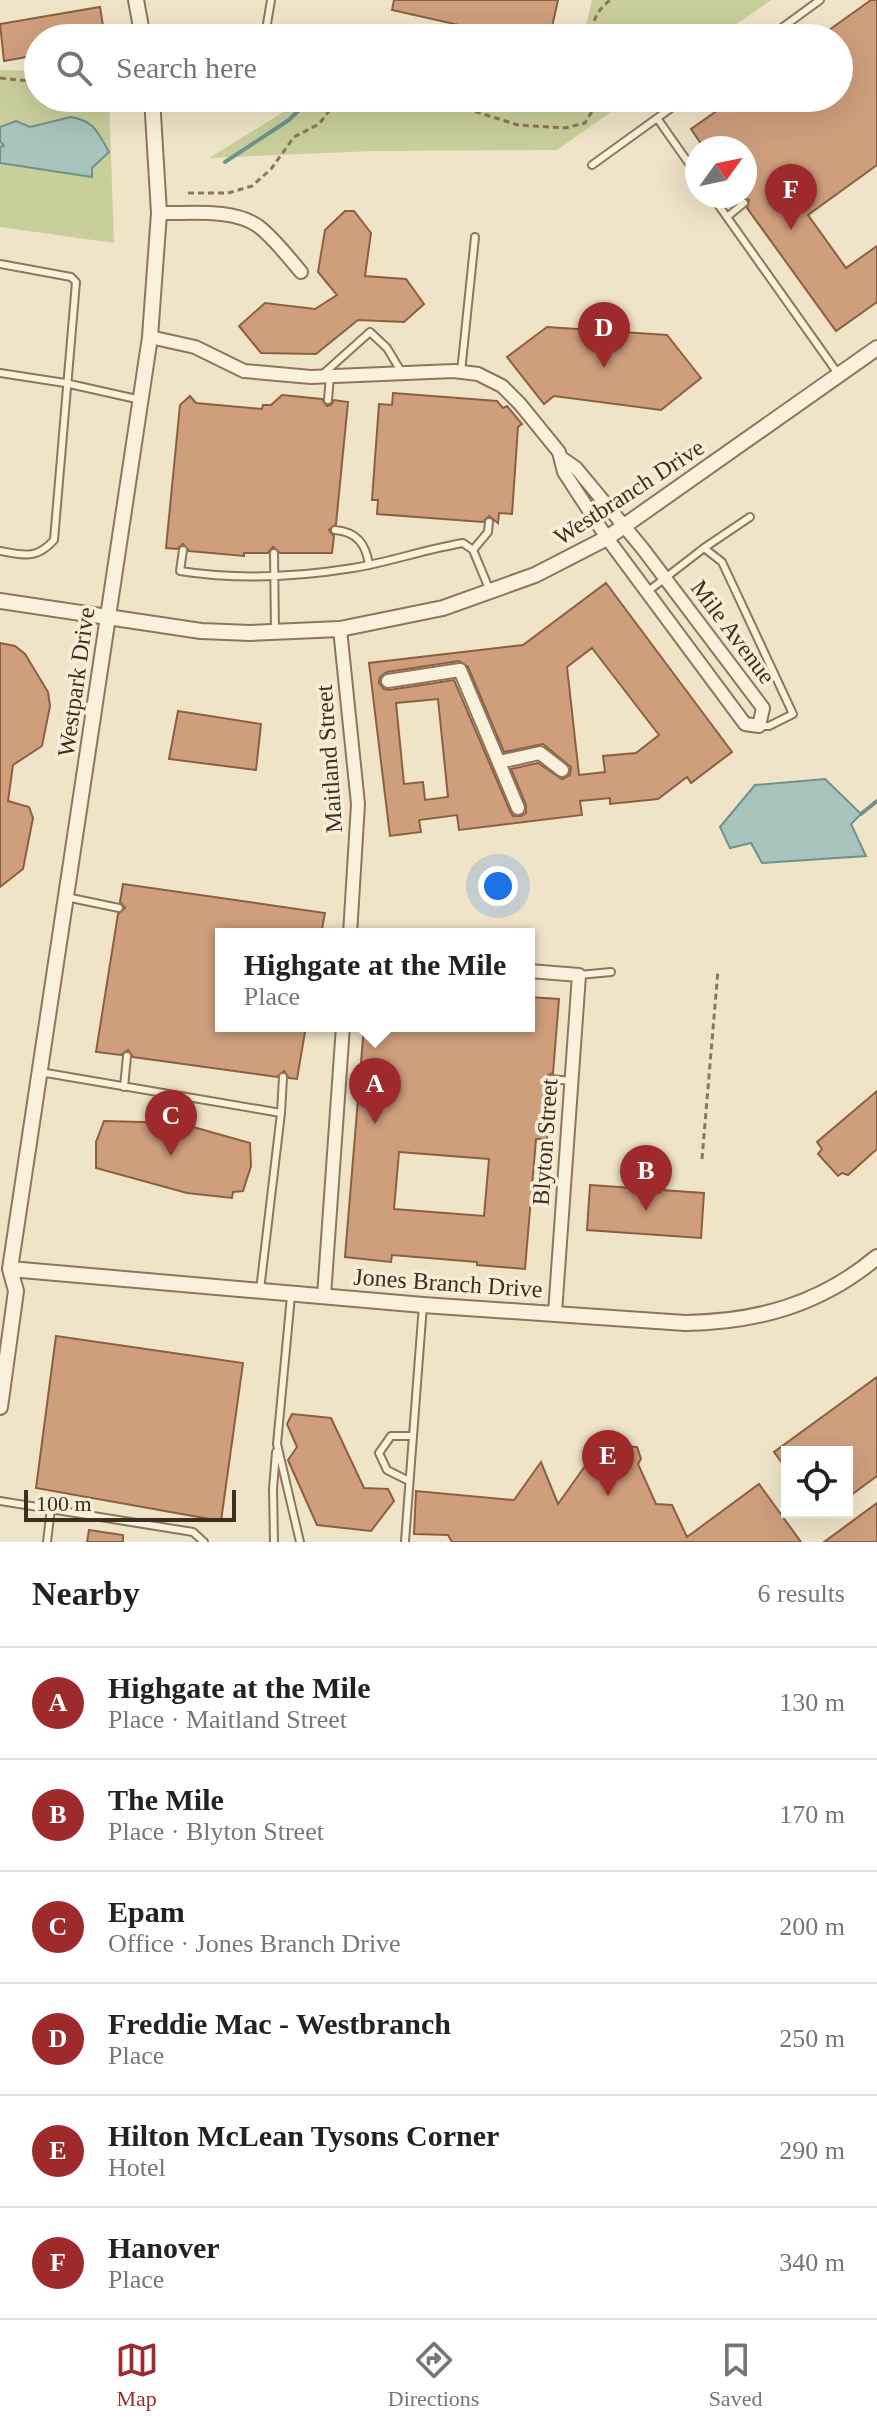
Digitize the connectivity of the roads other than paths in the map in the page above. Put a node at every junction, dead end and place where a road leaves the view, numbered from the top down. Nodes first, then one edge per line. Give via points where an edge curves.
1 (136, 0) edge
2 (271, 0) edge
3 (820, 0) edge
4 (140, 24) edge
5 (267, 24) edge
6 (787, 24) edge
7 (153, 112) edge
8 (665, 112) edge
9 (657, 118) junction
10 (685, 158) edge
11 (592, 165) dead end
12 (721, 208) edge
13 (738, 208) edge
14 (159, 213) junction
15 (727, 217) junction
16 (475, 237) dead end
17 (0, 264) edge
18 (301, 272) dead end
19 (150, 337) junction
20 (877, 348) edge
21 (461, 372) junction
22 (0, 373) edge
23 (402, 373) junction
24 (839, 375) junction
25 (325, 376) junction
26 (65, 383) junction
27 (141, 400) junction
28 (328, 400) dead end
29 (563, 459) junction
30 (750, 517) dead end
31 (489, 522) dead end
32 (622, 526) junction
33 (335, 530) dead end
34 (607, 538) junction
35 (704, 548) junction
36 (183, 550) dead end
37 (473, 550) junction
38 (0, 551) edge
39 (274, 553) dead end
40 (369, 565) junction
41 (275, 576) junction
42 (665, 578) junction
43 (647, 592) junction
44 (491, 593) junction
45 (0, 601) edge
46 (108, 617) junction
47 (340, 629) junction
48 (275, 633) junction
49 (388, 681) dead end
50 (759, 726) junction
51 (499, 762) junction
52 (562, 770) dead end
53 (518, 808) dead end
54 (66, 897) junction
55 (119, 908) dead end
56 (350, 928) edge
57 (535, 971) edge
58 (611, 972) dead end
59 (579, 975) junction
60 (343, 1032) edge
61 (127, 1056) dead end
62 (40, 1072) junction
63 (283, 1077) dead end
64 (552, 1079) dead end
65 (571, 1081) junction
66 (124, 1087) junction
67 (281, 1113) junction
68 (877, 1257) edge
69 (3, 1272) edge
70 (260, 1290) junction
71 (292, 1292) junction
72 (324, 1296) junction
73 (423, 1305) junction
74 (555, 1313) junction
75 (0, 1407) edge
76 (413, 1436) junction
77 (277, 1444) junction
78 (409, 1481) junction
79 (0, 1501) edge
80 (51, 1508) junction
81 (47, 1542) edge
82 (204, 1542) edge
83 (274, 1542) edge
84 (300, 1542) edge
85 (405, 1542) edge

1 - 4 street
2 - 5 lane
3 - 6 lane
7 - 14 street, Westpark Drive
8 - 9 lane
9 - 10 lane
9 - 11 lane
12 - 15 lane
13 - 15 lane
14 - 18 street via 251,222
14 - 19 street, Westpark Drive
15 - 24 lane
16 - 21 lane
17 - 26 lane via 76,282
19 - 25 street via 195,347 244,371
19 - 27 street, Westpark Drive
20 - 24 street, Westbranch Drive
21 - 23 street
21 - 29 street via 491,378 508,391
22 - 26 lane
23 - 25 street
23 - 25 lane via 370,332
24 - 32 street, Westbranch Drive
25 - 28 lane
26 - 27 lane
26 - 38 lane via 54,540 42,552
27 - 46 street, Westpark Drive
29 - 32 street, Mile Avenue
29 - 34 street, Mile Avenue via 564,472
30 - 35 lane
31 - 37 lane via 488,532
32 - 34 street, Westbranch Drive
32 - 42 street, Mile Avenue
33 - 40 lane via 360,540
34 - 43 street, Mile Avenue
34 - 44 street, Westbranch Drive
35 - 42 lane
35 - 50 lane via 722,562 793,714
36 - 41 lane via 180,571
37 - 40 lane via 463,543
37 - 44 lane
39 - 41 lane
40 - 41 lane
41 - 48 lane
42 - 43 lane
42 - 50 street, Mile Avenue via 763,708
43 - 50 street, Mile Avenue via 745,724
44 - 47 street, Westbranch Drive via 395,620
45 - 46 street, Westbranch Drive
46 - 48 street, Westbranch Drive via 201,631
46 - 54 street, Westpark Drive
47 - 48 street, Westbranch Drive
47 - 56 street, Maitland Street via 358,804
49 - 51 street via 460,670
51 - 52 street via 540,753
51 - 53 street
54 - 55 lane
54 - 62 street, Westpark Drive
57 - 59 street
58 - 59 lane
59 - 65 street, Blyton Street
60 - 72 street
61 - 66 lane
62 - 66 lane
62 - 69 street, Westpark Drive
63 - 67 lane
64 - 65 lane
65 - 74 street, Blyton Street
66 - 67 lane
67 - 70 lane
68 - 74 street, Jones Branch Drive via 814,1298 753,1318 685,1323
69 - 70 street, Jones Branch Drive
69 - 75 street, Westpark Drive via 16,1285 16,1299
70 - 71 street, Jones Branch Drive
71 - 72 street, Jones Branch Drive
71 - 77 lane
72 - 73 street, Jones Branch Drive
73 - 74 street, Jones Branch Drive
73 - 76 lane
76 - 78 lane
76 - 78 lane via 391,1436 379,1453 387,1470
77 - 83 lane
77 - 84 lane
78 - 85 lane
79 - 80 lane
80 - 81 lane
80 - 82 lane via 193,1532

